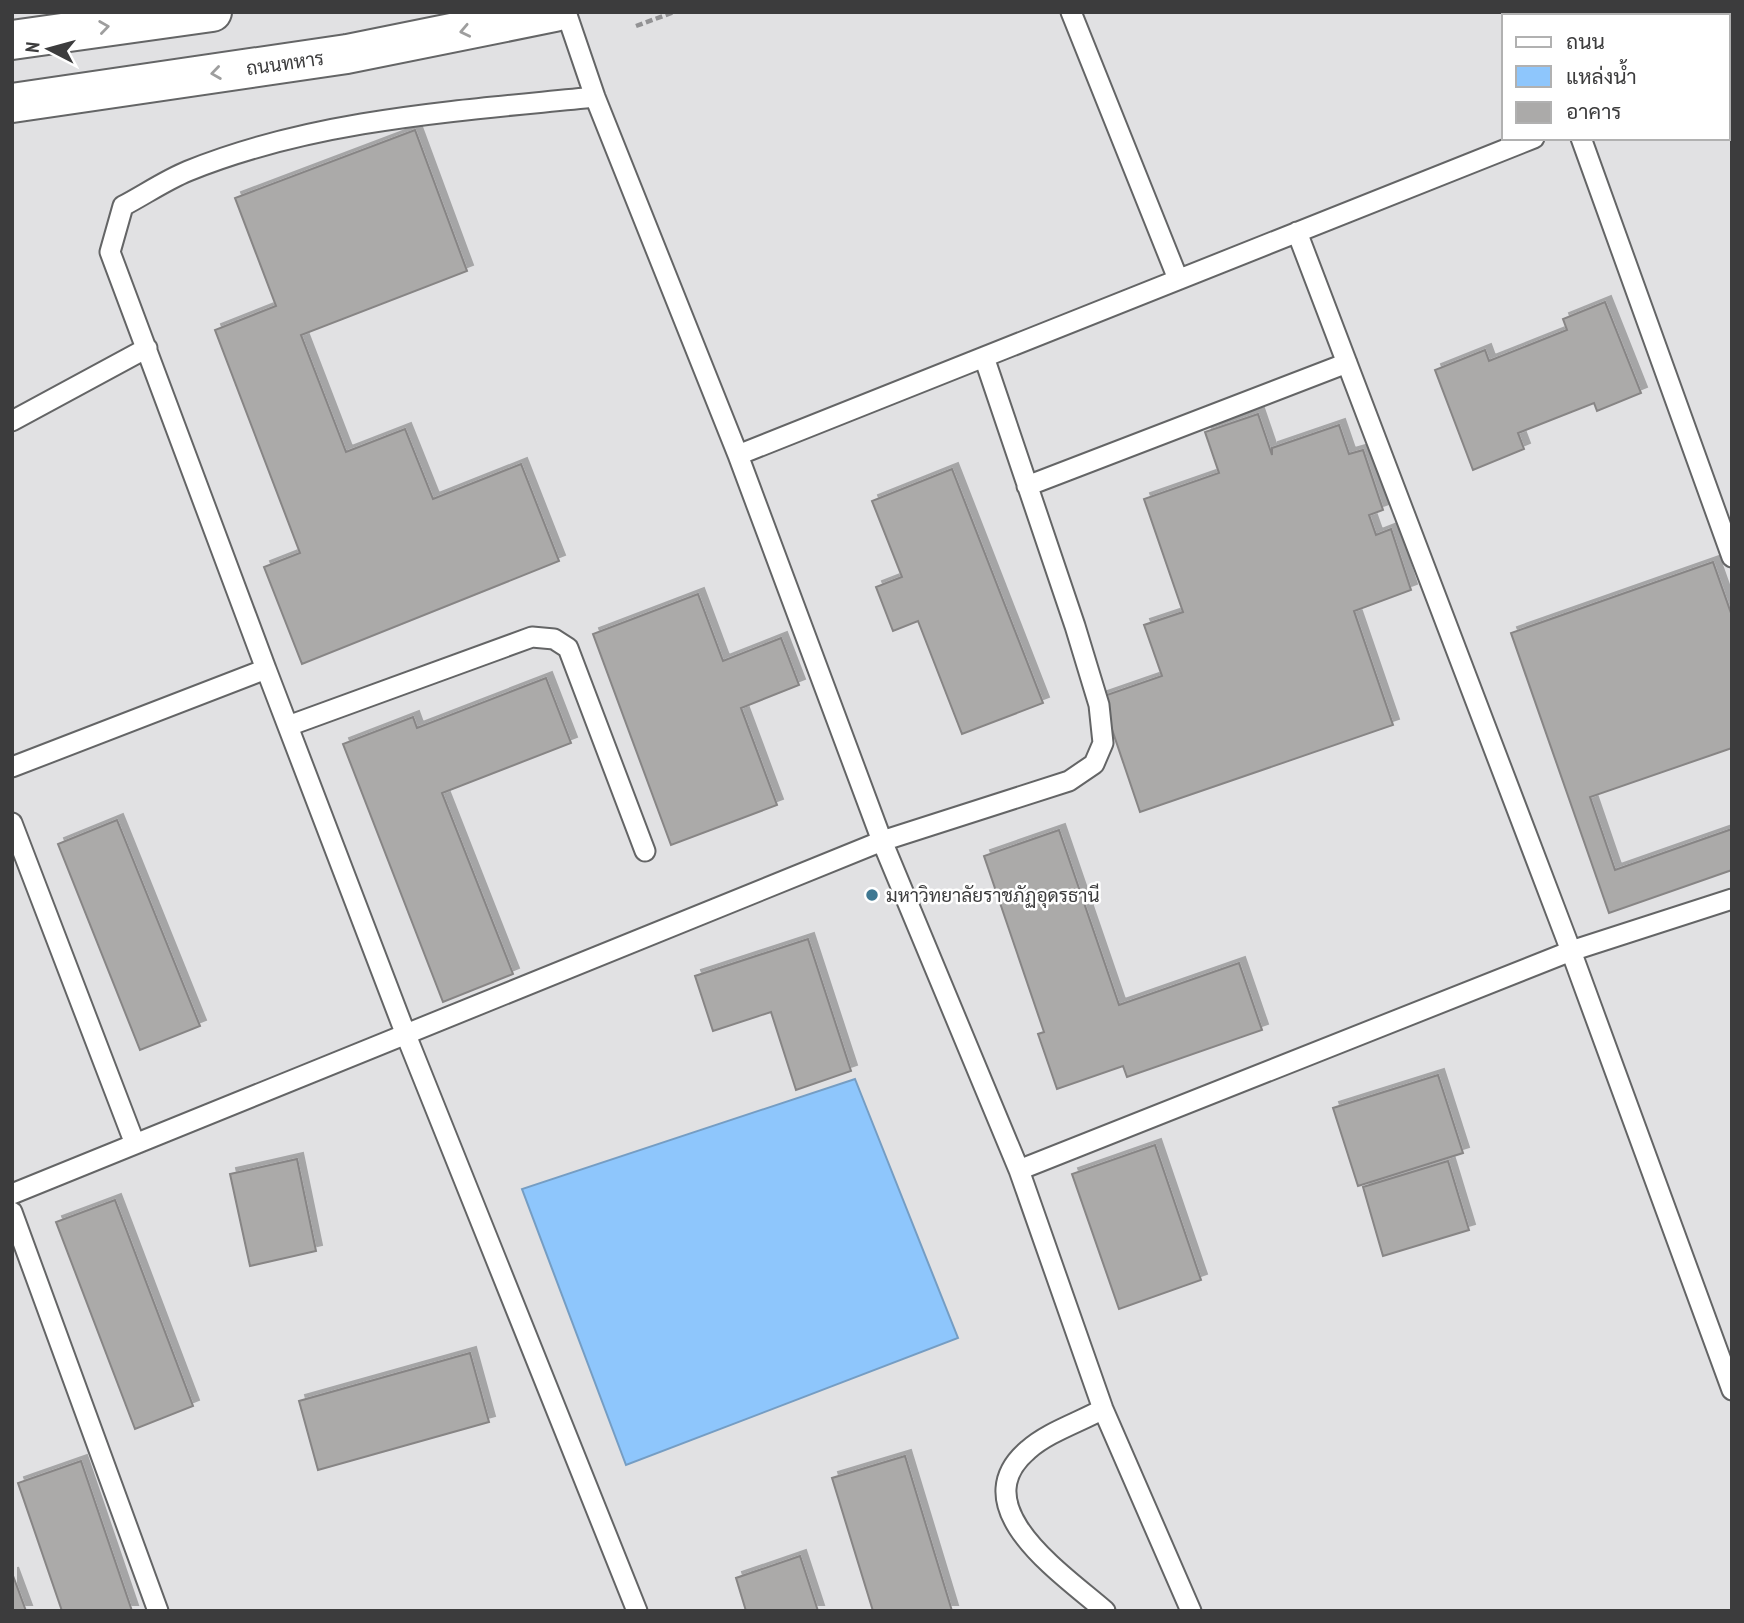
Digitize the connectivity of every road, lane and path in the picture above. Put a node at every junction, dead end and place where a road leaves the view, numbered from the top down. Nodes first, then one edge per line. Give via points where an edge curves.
1 (212, 12) edge
2 (555, 12) edge
3 (566, 12) edge
4 (674, 12) edge
5 (1071, 12) edge
6 (636, 26) dead end
7 (12, 40) edge
8 (595, 97) junction
9 (12, 103) edge
10 (1529, 140) edge
11 (1582, 140) edge
12 (1297, 232) junction
13 (1178, 279) junction
14 (147, 348) junction
15 (984, 357) junction
16 (1347, 362) junction
17 (12, 421) edge
18 (738, 456) junction
19 (1027, 486) junction
20 (1732, 557) edge
21 (266, 669) junction
22 (288, 726) junction
23 (12, 766) edge
24 (12, 823) edge
25 (881, 841) junction
26 (645, 851) dead end
27 (1732, 899) edge
28 (1571, 951) junction
29 (406, 1035) junction
30 (135, 1144) junction
31 (1019, 1170) junction
32 (12, 1194) edge
33 (12, 1212) edge
34 (1732, 1390) edge
35 (1103, 1409) junction
36 (158, 1611) edge
37 (637, 1611) edge
38 (1105, 1611) edge
39 (1191, 1611) edge

7 -> 1 main road
2 -> 9 main road, ถนนทหาร via 347,54
3 - 8 lane
4 - 6 path
5 - 13 lane
8 - 14 lane via 433,113 286,140 187,171 123,206 110,252
8 - 18 lane
10 - 12 lane
11 - 20 lane
12 - 13 lane
12 - 16 lane
13 - 15 lane
14 - 17 lane
14 - 21 lane
15 - 18 lane
15 - 19 lane
16 - 19 lane
16 - 28 lane
18 - 25 lane
19 - 25 lane via 1099,705 1103,743 1094,764 1069,781
21 - 22 lane
21 - 23 lane
22 - 26 lane via 532,638 554,639 568,648
22 - 29 lane
24 - 30 lane
25 - 29 lane
25 - 31 lane
27 - 28 lane
28 - 31 lane
28 - 34 lane
29 - 30 lane
29 - 37 lane
30 - 32 lane
31 - 35 lane
33 - 36 lane
35 - 38 lane via 1029,1448 1014,1464 1004,1488 1010,1514 1027,1543
35 - 39 lane

